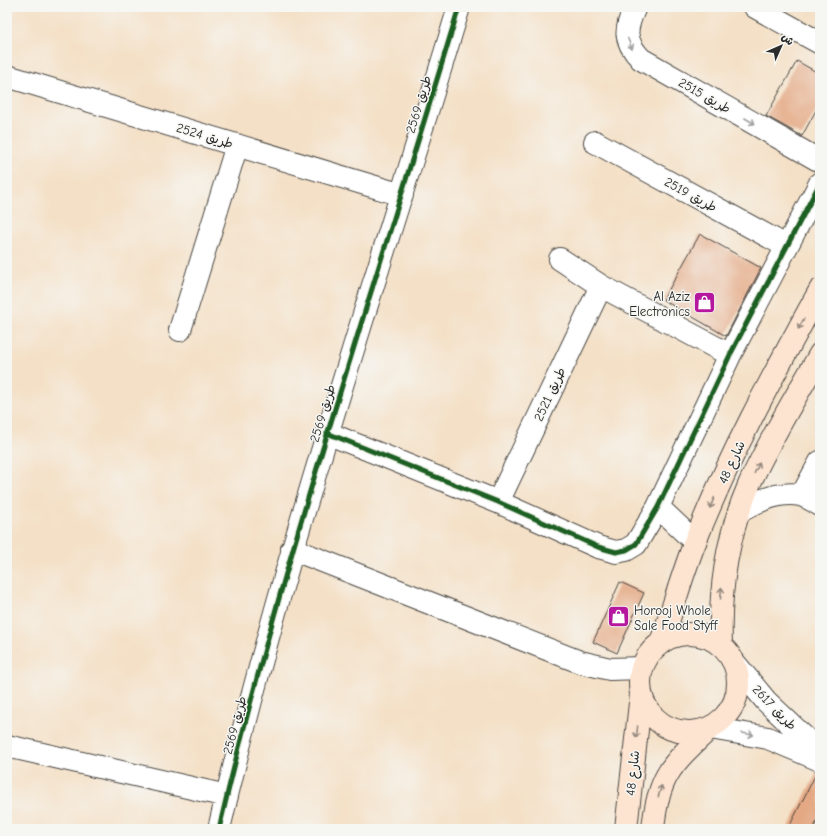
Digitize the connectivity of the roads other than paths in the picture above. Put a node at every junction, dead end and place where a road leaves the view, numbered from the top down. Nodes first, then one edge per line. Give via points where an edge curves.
1 (459, 7) edge
2 (635, 7) edge
3 (754, 7) edge
4 (820, 43) edge
5 (7, 76) edge
6 (595, 142) dead end
7 (237, 145) junction
8 (820, 161) edge
9 (820, 183) edge
10 (402, 195) junction
11 (786, 246) junction
12 (560, 259) dead end
13 (601, 286) junction
14 (820, 290) edge
15 (180, 330) dead end
16 (820, 354) edge
17 (730, 355) junction
18 (327, 433) junction
19 (820, 462) edge
20 (811, 500) edge
21 (498, 502) junction
22 (658, 508) junction
23 (739, 512) junction
24 (695, 542) junction
25 (292, 548) junction
26 (661, 642) junction
27 (727, 653) junction
28 (642, 668) junction
29 (641, 694) junction
30 (710, 728) junction
31 (7, 746) edge
32 (820, 752) edge
33 (820, 760) edge
34 (227, 796) junction
35 (219, 829) edge
36 (626, 829) edge
37 (653, 829) edge

1 - 10 street, طريق 2569
2 -> 8 street, طريق 2515 via 628,23 627,35 631,48 641,58
3 - 4 street
5 - 7 street, طريق 2524
6 - 11 street, طريق 2519
7 - 10 street, طريق 2524
7 - 15 street
9 - 11 street
10 - 18 street, طريق 2569
11 - 17 street
12 - 13 street
13 - 17 street
13 - 21 street, طريق 2521
14 -> 24 street, شارع 48 via 732,456
23 -> 16 street, شارع 48 via 762,459
17 - 22 street
18 - 21 street
18 - 25 street, طريق 2569
19 - 20 street
20 - 23 street via 783,494 755,502
21 - 22 street via 598,547 616,552 636,544
22 - 24 street
27 -> 23 street, شارع 48 via 721,590 725,562
24 - 26 street, شارع 48
25 - 28 street via 580,662 610,669
25 - 34 street, طريق 2569
26 - 27 street via 676,636 692,634 707,637
26 - 28 street via 650,653
27 - 30 street via 738,676 736,697 733,707 723,720
27 - 32 street, طريق 2617 via 766,701
28 - 29 street
29 - 30 street via 655,719 667,727 681,732 696,733
29 -> 36 street, شارع 48
30 -> 33 street, طريق 2617 via 768,738
37 -> 30 street via 656,802 671,768
31 - 34 street
34 - 35 street, طريق 2569

